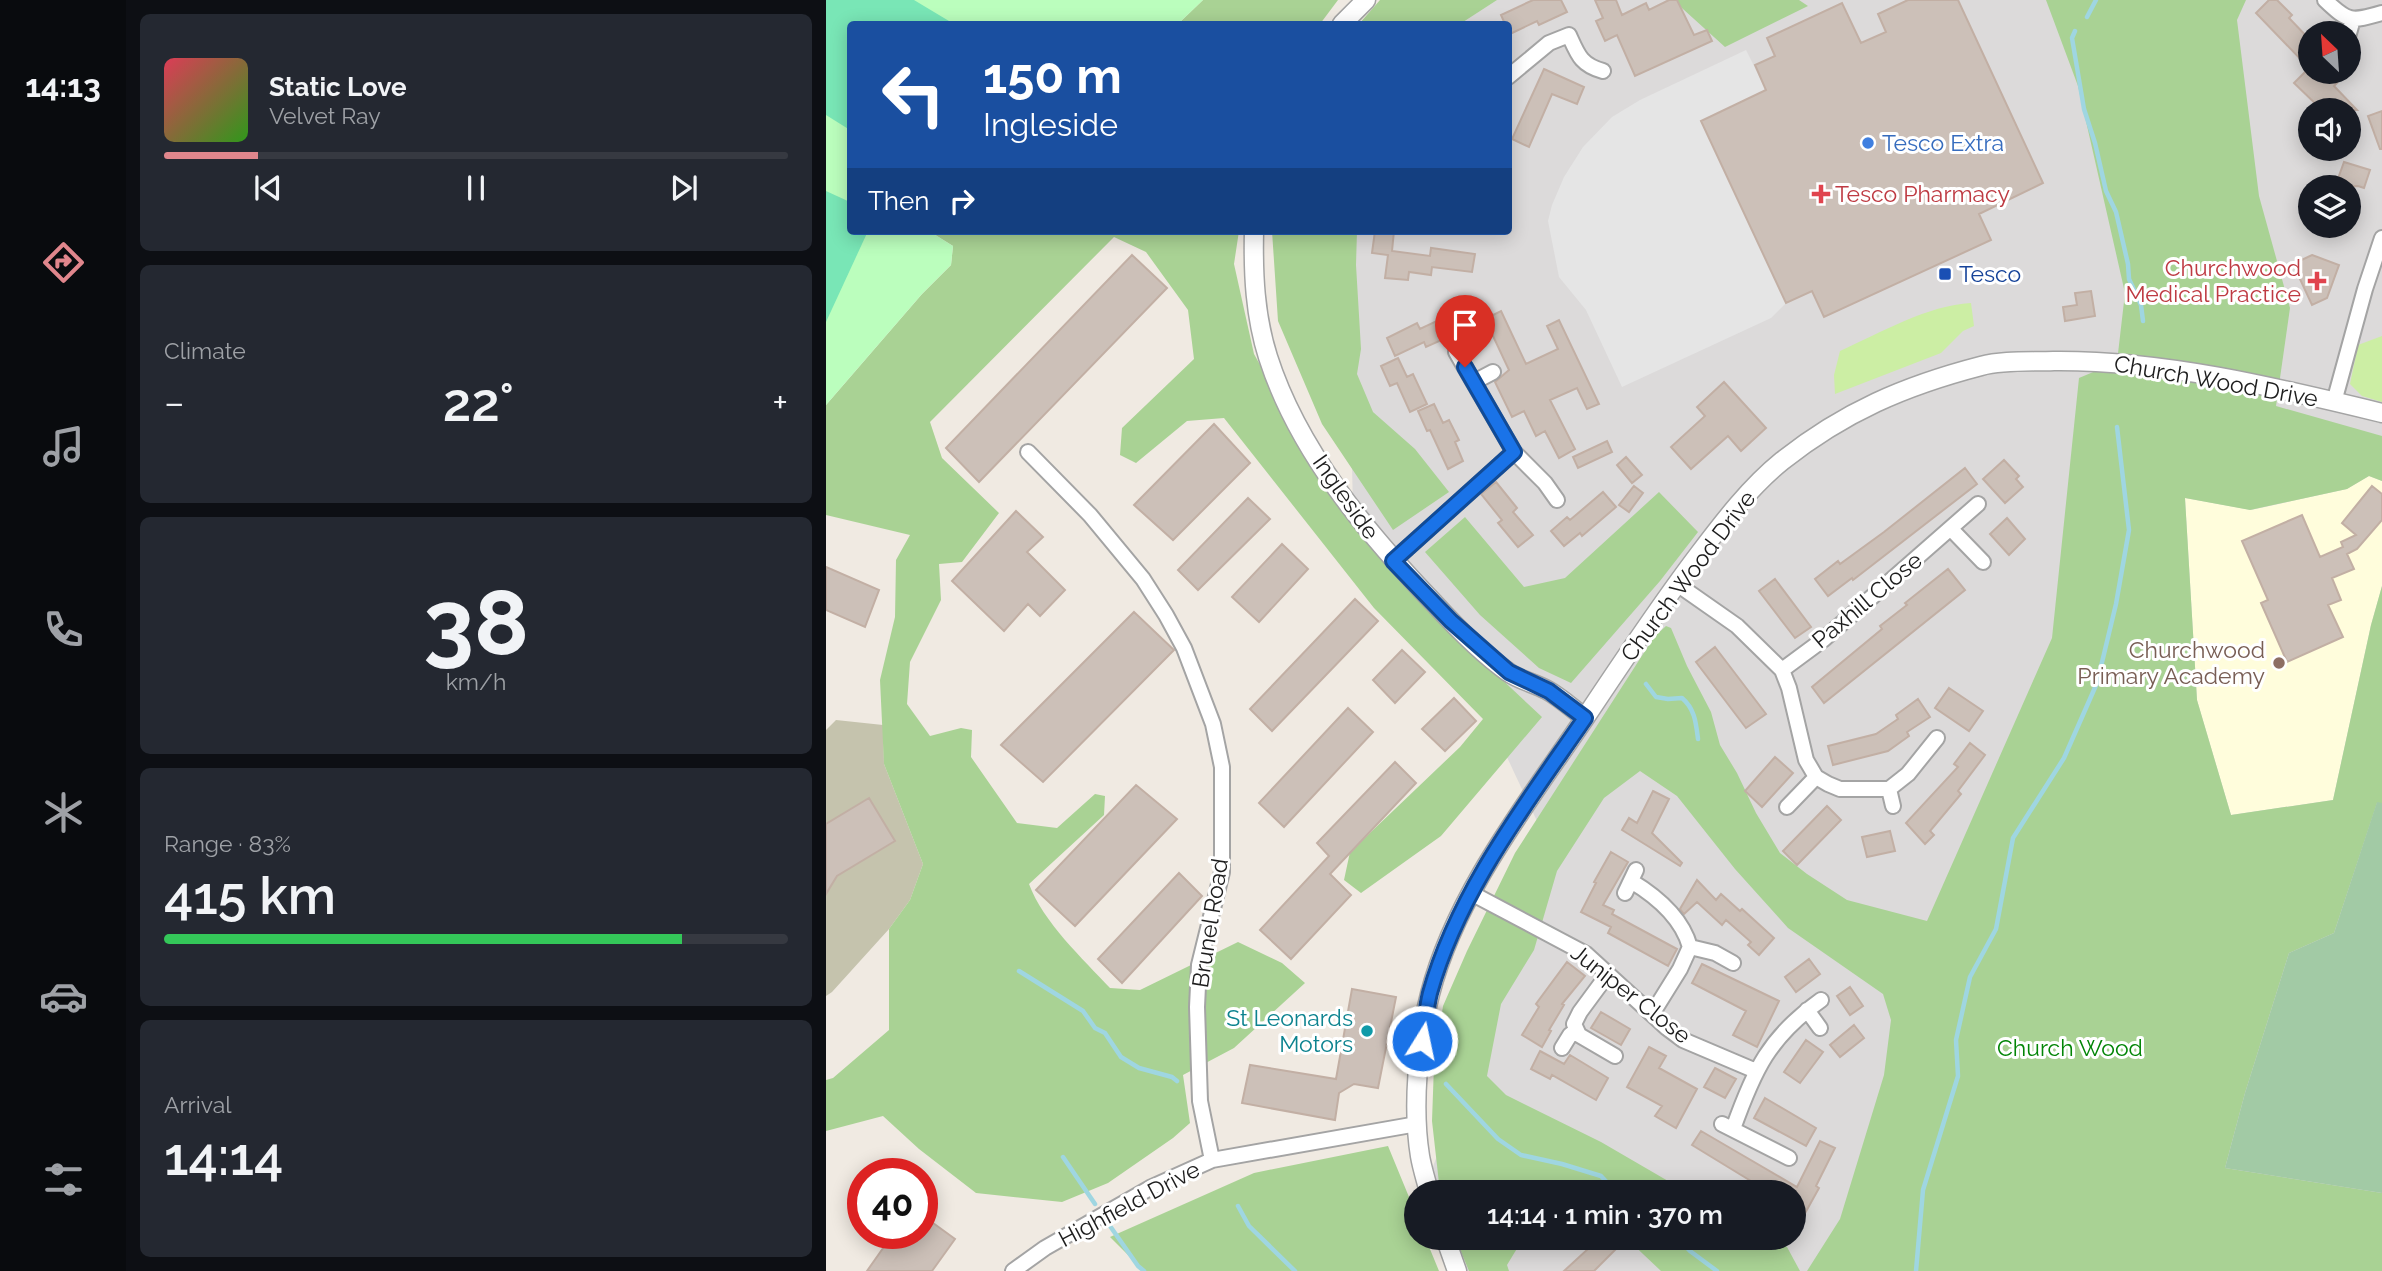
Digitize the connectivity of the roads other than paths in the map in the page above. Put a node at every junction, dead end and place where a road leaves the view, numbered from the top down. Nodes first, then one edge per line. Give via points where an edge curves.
1 (1366, 0) edge
2 (2325, 0) edge
3 (2382, 13) edge
4 (2353, 19) joint
5 (1345, 21) edge
6 (1603, 71) dead end
7 (1512, 73) edge
8 (1254, 235) edge
9 (2382, 238) edge
10 (1456, 352) dead end
11 (1493, 372) dead end
12 (1474, 382) junction
13 (2334, 402) junction
14 (2382, 413) edge
15 (1028, 452) dead end
16 (1514, 452) junction
17 (1557, 500) dead end
18 (1978, 504) dead end
19 (1951, 529) junction
20 (1393, 561) junction
21 (1983, 562) dead end
22 (1676, 584) junction
23 (1782, 670) junction
24 (1585, 718) junction
25 (1937, 738) dead end
26 (1816, 777) junction
27 (1889, 789) junction
28 (1893, 806) dead end
29 (1787, 807) dead end
30 (1631, 881) dead end
31 (1471, 893) junction
32 (1690, 947) junction
33 (1733, 963) dead end
34 (1608, 974) junction
35 (1821, 1000) dead end
36 (1807, 1010) junction
37 (1652, 1014) junction
38 (1820, 1028) dead end
39 (1575, 1031) junction
40 (1562, 1048) dead end
41 (1615, 1056) dead end
42 (1756, 1071) junction
43 (1417, 1124) junction
44 (1789, 1158) dead end
45 (1212, 1160) junction
46 (1426, 1180) edge
47 (1450, 1250) edge
48 (1013, 1271) edge
49 (1457, 1271) edge

1 - 5 street
2 - 4 street via 2343,17
3 - 4 street
6 - 7 street via 1589,67 1569,35 1549,43
8 - 20 street, Ingleside via 1253,288 1268,357 1291,411 1321,466
9 - 13 street
10 - 12 street
11 - 12 street
12 - 16 street
13 - 14 street, Church Wood Drive
13 - 22 street, Church Wood Drive via 2117,362 1986,365 1895,393 1824,429 1748,493
15 - 45 street, Brunel Road via 1090,515 1143,579 1184,648 1213,724 1222,767 1222,872 1199,965 1197,1007 1200,1101
16 - 17 street
16 - 20 street
18 - 19 street, Paxhill Close
19 - 21 street
19 - 23 street, Paxhill Close
20 - 24 street, Ingleside via 1509,672 1549,691
22 - 23 street via 1737,626
22 - 24 street, Church Wood Drive
23 - 26 street via 1806,760
24 - 31 street, Church Wood Drive
25 - 27 street via 1908,774
26 - 27 street via 1840,789
26 - 29 street
27 - 28 street
30 - 32 street via 1680,923
31 - 34 street, Juniper Close via 1586,954
31 - 43 street, Church Wood Drive via 1430,994
32 - 33 street
32 - 37 street
34 - 37 street, Juniper Close
34 - 39 street via 1580,1012
35 - 36 street
36 - 38 street
36 - 42 street via 1787,1026
37 - 42 street, Juniper Close via 1683,1040
39 - 40 street
39 - 41 street
42 - 44 street via 1728,1126
43 - 45 street, Highfield Drive
43 - 46 street, Church Wood Drive
45 - 48 street, Highfield Drive via 1150,1188
47 - 49 street

